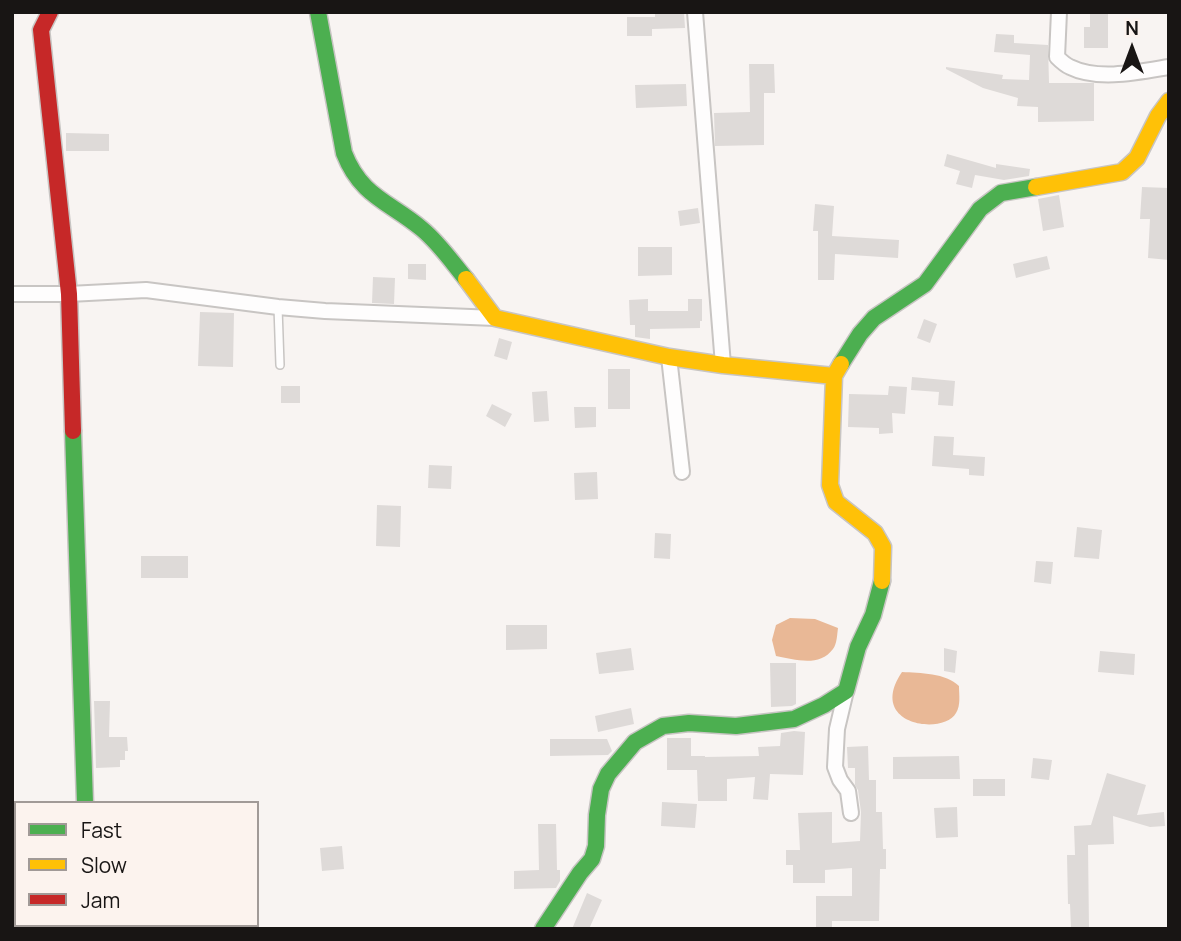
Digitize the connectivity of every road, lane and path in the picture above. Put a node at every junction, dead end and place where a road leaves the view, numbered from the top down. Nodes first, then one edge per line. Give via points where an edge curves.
1 (50, 12) edge
2 (318, 12) edge
3 (695, 12) edge
4 (1059, 12) edge
5 (1169, 67) edge
6 (1169, 101) edge
7 (12, 294) edge
8 (69, 294) junction
9 (278, 307) junction
10 (495, 317) junction
11 (669, 357) junction
12 (280, 365) dead end
13 (723, 365) junction
14 (834, 376) junction
15 (682, 472) dead end
16 (846, 691) junction
17 (85, 801) edge
18 (851, 813) dead end
19 (543, 929) edge

1 - 8 street via 41,30
2 - 10 street via 349,166 375,197 440,247
3 - 13 street
4 - 5 street via 1057,57 1069,67 1125,74
6 - 14 street via 1137,158 1122,172 1001,193 980,209 925,284 874,318 860,334
7 - 8 street
8 - 9 street via 146,290
8 - 17 street
9 - 10 street
9 - 12 lane
10 - 11 street
11 - 13 street
11 - 15 street
13 - 14 street
14 - 16 street via 830,485 836,502 875,533 883,547 882,580
16 - 18 street via 835,767 848,791
16 - 19 street via 794,719 736,726 663,726 635,742 601,789 592,859

